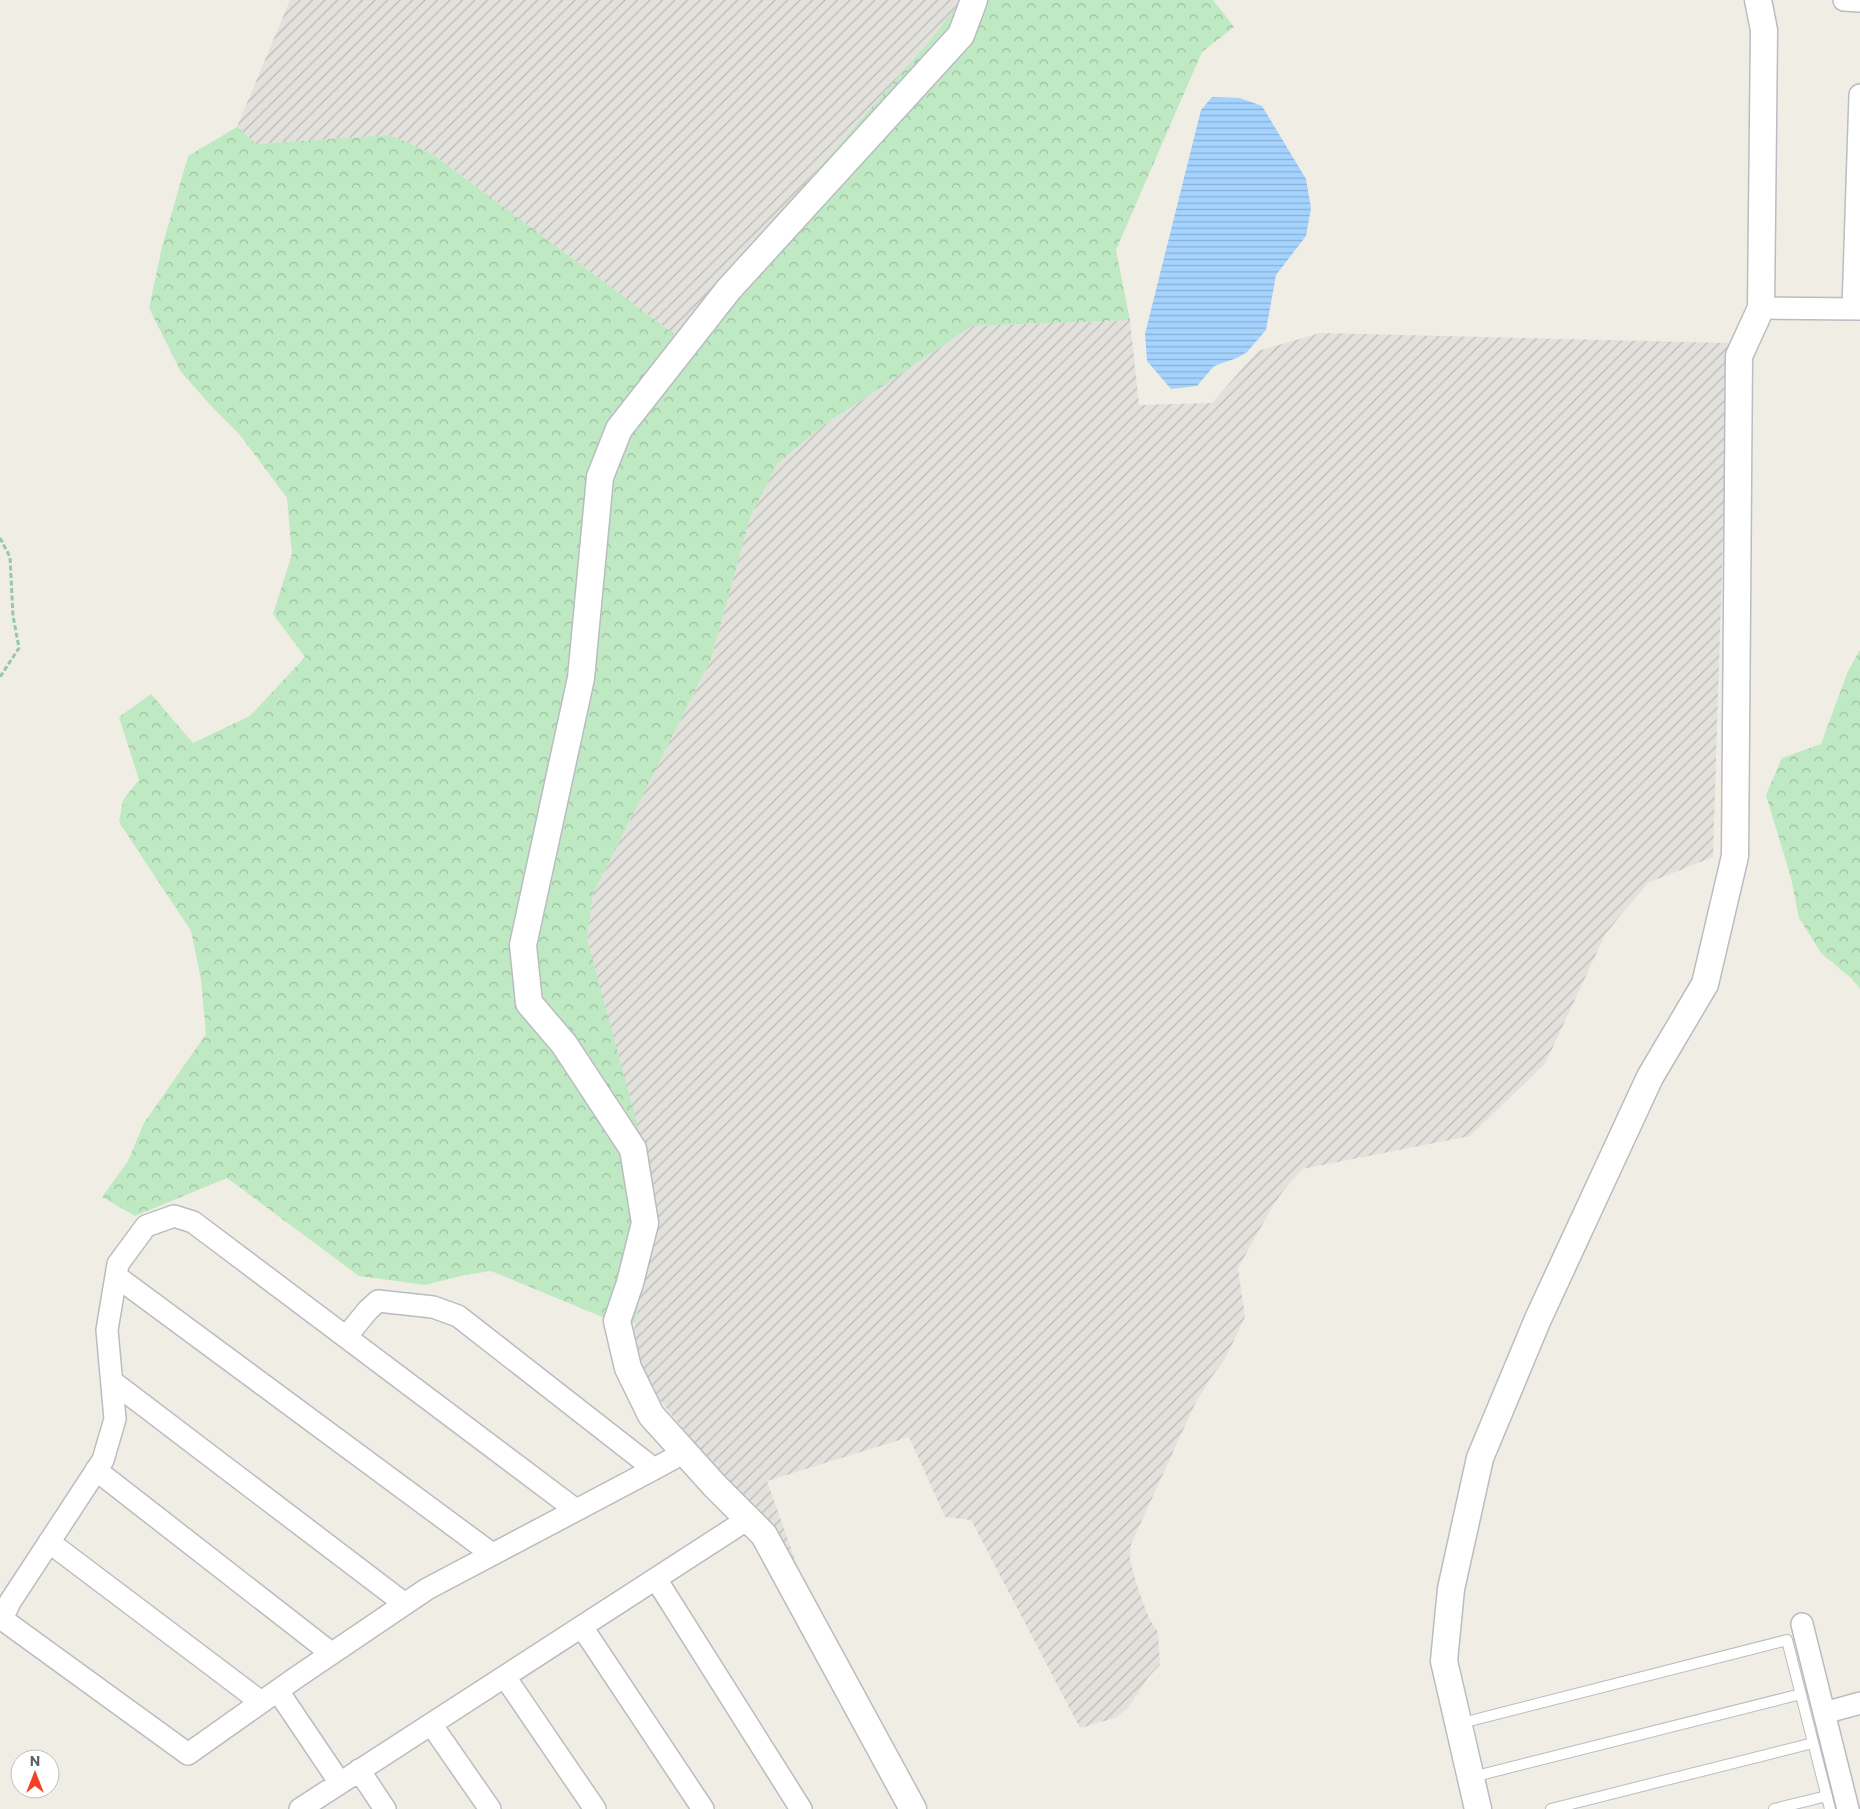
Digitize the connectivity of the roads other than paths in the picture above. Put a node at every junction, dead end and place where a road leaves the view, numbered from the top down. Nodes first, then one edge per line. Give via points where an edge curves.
1 (974, 0) edge
2 (1758, 0) edge
3 (1844, 0) edge
4 (1860, 1) edge
5 (1860, 95) edge
6 (1761, 308) junction
7 (1856, 309) edge
8 (116, 1276) junction
9 (346, 1337) junction
10 (113, 1382) junction
11 (685, 1452) junction
12 (654, 1469) junction
13 (96, 1470) junction
14 (576, 1510) junction
15 (748, 1519) junction
16 (49, 1542) junction
17 (492, 1554) junction
18 (656, 1579) junction
19 (405, 1604) junction
20 (1802, 1624) dead end
21 (582, 1627) junction
22 (331, 1653) junction
23 (505, 1677) junction
24 (1801, 1694) junction
25 (270, 1696) junction
26 (1860, 1703) edge
27 (1824, 1713) junction
28 (431, 1724) junction
29 (1458, 1724) junction
30 (1813, 1743) junction
31 (360, 1770) junction
32 (1471, 1777) junction
33 (340, 1783) junction
34 (1827, 1796) junction
35 (300, 1809) edge
36 (385, 1809) edge
37 (490, 1809) edge
38 (596, 1809) edge
39 (703, 1809) edge
40 (801, 1809) edge
41 (913, 1809) edge
42 (1478, 1809) edge
43 (1551, 1809) edge
44 (1774, 1809) edge
45 (1830, 1809) edge
46 (1848, 1809) edge

1 - 11 street via 961,35 729,288 618,429 600,477 581,678 523,944 529,1004 564,1044 633,1149 645,1223 618,1321 628,1368 651,1415
2 - 6 street via 1764,30
3 - 4 street
5 - 7 street
6 - 7 street
6 - 29 street via 1739,356 1735,856 1705,984 1650,1077 1538,1319 1480,1458 1451,1589 1444,1661
8 - 9 street via 118,1264 146,1226 174,1216 193,1222
8 - 10 street via 107,1330
8 - 17 street
9 - 12 street via 378,1301 433,1307 458,1316
9 - 14 street
10 - 13 street via 115,1419
10 - 19 street
11 - 12 street
11 - 15 street
12 - 14 street
13 - 16 street
13 - 22 street
14 - 17 street
15 - 18 street
15 - 41 street via 764,1535
16 - 25 street
16 - 25 street via 2,1619 188,1754
17 - 19 street
18 - 21 street
18 - 40 street
19 - 22 street
20 - 27 street
21 - 23 street
21 - 39 street
22 - 25 street
23 - 28 street
23 - 38 street
24 - 29 lane via 1787,1640
24 - 30 lane
24 - 32 lane
25 - 33 street
26 - 27 street
27 - 46 street
28 - 31 street
28 - 37 street
29 - 32 street
30 - 34 lane
30 - 43 lane
31 - 33 street
31 - 36 street
32 - 42 street
33 - 35 street
34 - 44 lane
34 - 45 lane

